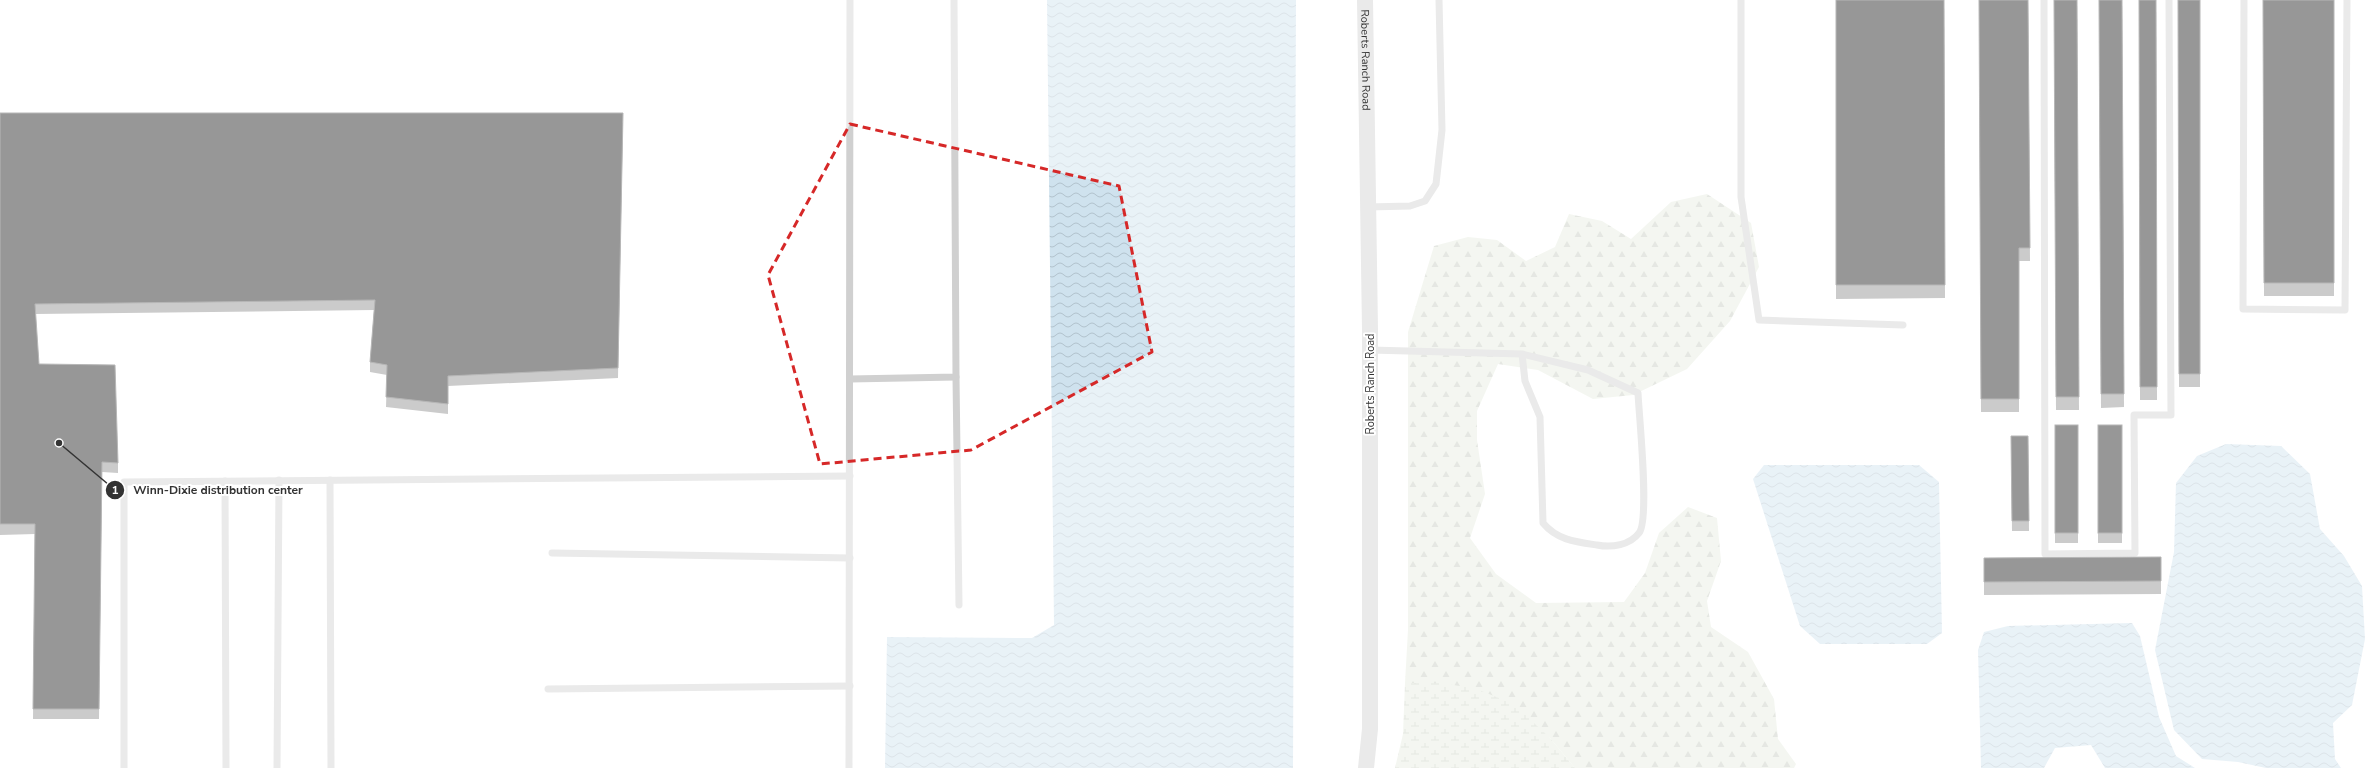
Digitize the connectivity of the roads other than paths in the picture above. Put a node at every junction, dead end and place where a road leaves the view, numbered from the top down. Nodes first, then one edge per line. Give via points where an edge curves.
1 (850, 0) edge
2 (954, 0) edge
3 (1365, 0) edge
4 (1439, 0) edge
5 (1741, 0) edge
6 (2044, 0) edge
7 (2169, 0) edge
8 (2244, 0) edge
9 (2347, 0) edge
10 (1368, 207) junction
11 (1903, 325) dead end
12 (1370, 350) junction
13 (1522, 354) junction
14 (956, 377) junction
15 (850, 379) junction
16 (850, 476) junction
17 (279, 480) junction
18 (330, 480) junction
19 (225, 481) junction
20 (552, 553) dead end
21 (850, 558) junction
22 (959, 605) dead end
23 (850, 686) junction
24 (548, 689) dead end
25 (124, 768) edge
26 (226, 768) edge
27 (277, 768) edge
28 (331, 768) edge
29 (849, 768) edge
30 (1366, 768) edge

1 - 15 lane
2 - 14 lane
3 - 10 street, Roberts Ranch Road
4 - 10 lane via 1442,130 1436,184 1425,201 1410,206
5 - 11 lane via 1741,197 1759,320
6 - 7 lane via 2045,554 2134,553 2134,415 2171,415
8 - 9 lane via 2242,309 2346,310
10 - 12 street, Roberts Ranch Road
12 - 13 lane
12 - 30 street, Roberts Ranch Road via 1370,728
13 - 13 lane via 1525,381 1540,417 1542,523 1551,534 1574,542 1606,547 1627,543 1640,532 1644,511 1638,393 1588,370
14 - 15 lane
14 - 22 lane
15 - 16 lane
16 - 18 lane
16 - 21 lane
17 - 18 lane
17 - 19 lane
17 - 27 lane
18 - 28 lane
19 - 25 lane via 124,482
19 - 26 lane
20 - 21 lane
21 - 23 lane
23 - 24 lane
23 - 29 lane

